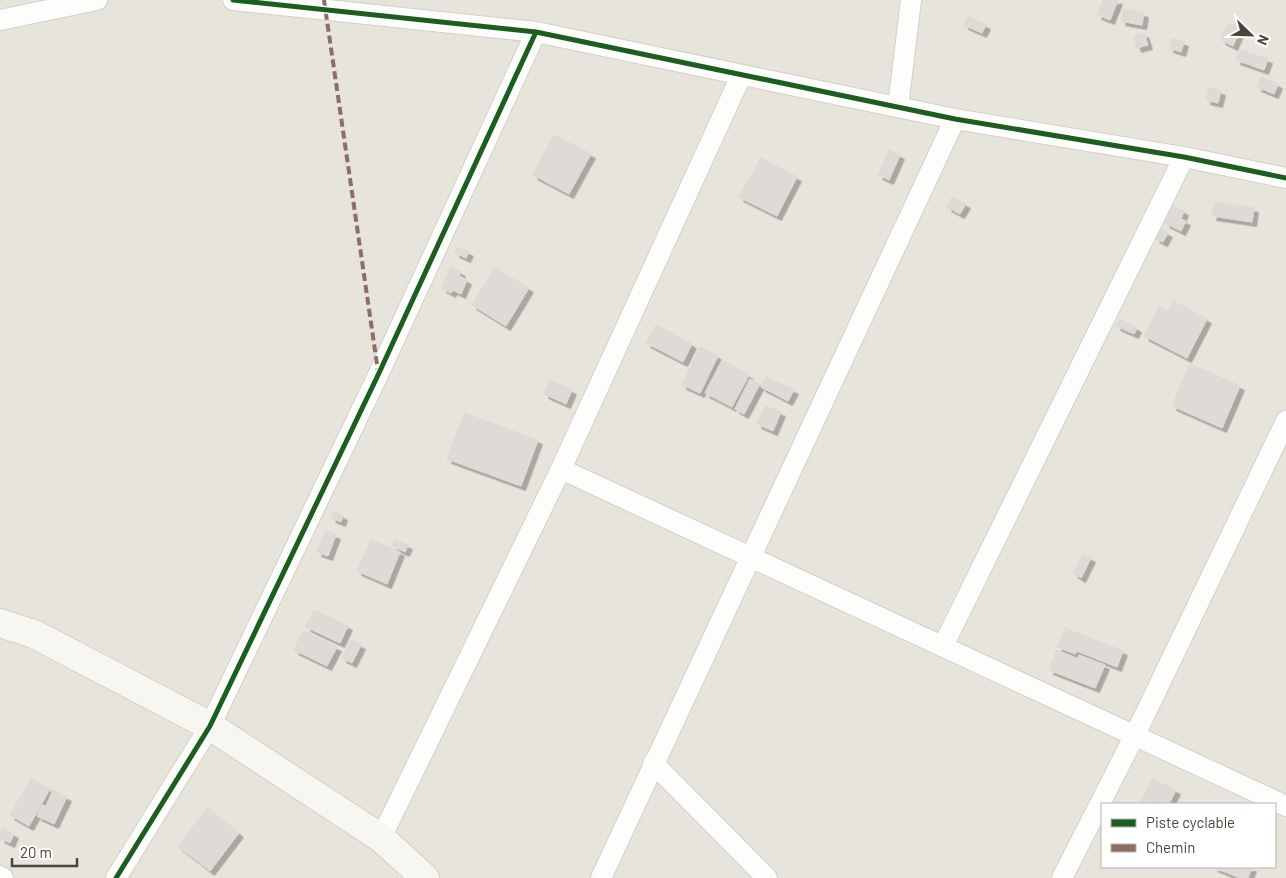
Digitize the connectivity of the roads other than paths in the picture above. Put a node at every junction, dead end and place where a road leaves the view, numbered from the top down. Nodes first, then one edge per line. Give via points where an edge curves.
1 (97, 0) edge
2 (233, 0) edge
3 (911, 0) edge
4 (0, 20) edge
5 (536, 32) junction
6 (741, 76) junction
7 (898, 107) junction
8 (955, 119) junction
9 (1184, 157) junction
10 (1286, 178) edge
11 (1286, 421) edge
12 (561, 469) junction
13 (749, 558) junction
14 (0, 624) edge
15 (944, 646) junction
16 (210, 726) junction
17 (1135, 735) junction
18 (653, 763) junction
19 (1286, 806) edge
20 (381, 838) junction
21 (116, 878) edge
22 (426, 878) edge
23 (601, 878) edge
24 (768, 878) edge
25 (1062, 878) edge

1 - 4 street
2 - 5 street
3 - 7 street
5 - 6 street
5 - 16 street via 367,398
6 - 7 street
6 - 12 street
7 - 8 street
8 - 9 street
8 - 13 street
9 - 10 street
9 - 15 street
11 - 17 street
12 - 13 street
12 - 20 street
13 - 15 street
13 - 18 street
14 - 16 street via 34,634
15 - 17 street
16 - 20 street
16 - 21 street
17 - 19 street
17 - 25 street
18 - 23 street
18 - 24 street
20 - 22 street

